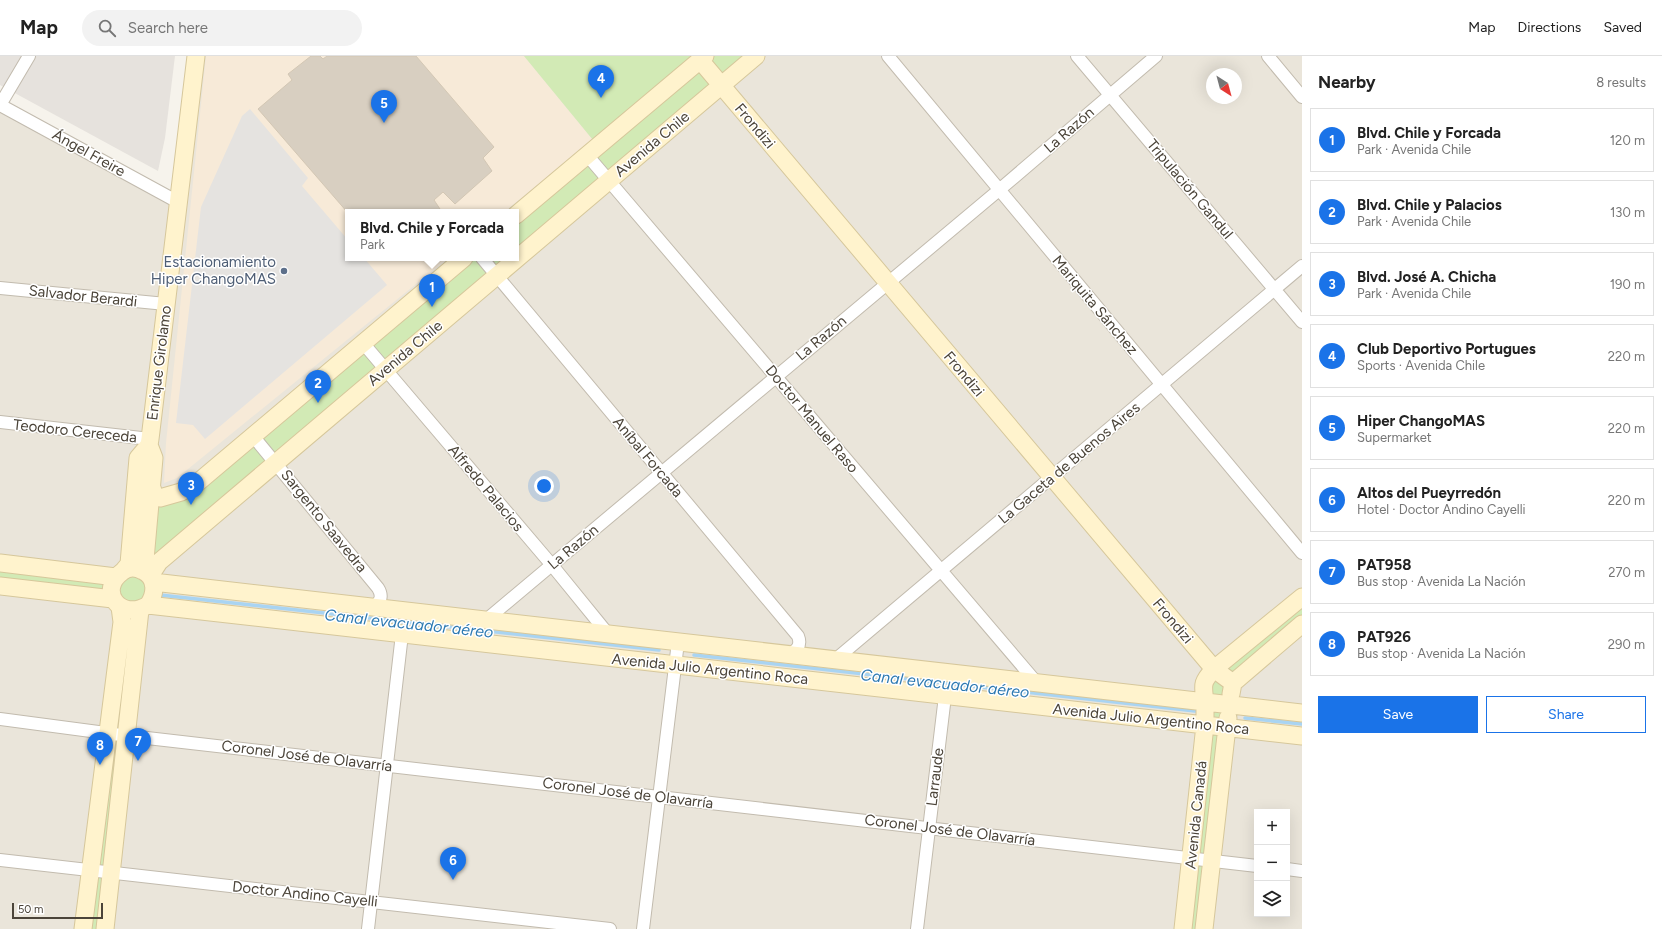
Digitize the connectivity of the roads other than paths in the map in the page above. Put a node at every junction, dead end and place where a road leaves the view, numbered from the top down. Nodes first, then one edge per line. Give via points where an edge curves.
1 (29, 56) edge
2 (196, 56) edge
3 (756, 56) edge
4 (888, 56) edge
5 (1077, 56) edge
6 (1156, 56) edge
7 (1268, 56) edge
8 (702, 58) edge
9 (721, 86) junction
10 (1110, 95) junction
11 (1302, 97) edge
12 (0, 105) edge
13 (587, 155) junction
14 (609, 180) junction
15 (999, 190) junction
16 (178, 202) junction
17 (519, 212) edge
18 (519, 256) edge
19 (460, 261) edge
20 (485, 261) edge
21 (514, 261) edge
22 (1302, 266) edge
23 (497, 275) junction
24 (887, 283) junction
25 (0, 288) edge
26 (1275, 289) junction
27 (166, 304) junction
28 (1302, 322) edge
29 (364, 343) junction
30 (386, 369) junction
31 (776, 376) junction
32 (1162, 385) junction
33 (0, 422) edge
34 (253, 436) junction
35 (149, 442) junction
36 (275, 462) junction
37 (662, 473) junction
38 (1052, 477) junction
39 (152, 488) junction
40 (1302, 553) edge
41 (0, 563) edge
42 (551, 564) junction
43 (941, 570) junction
44 (120, 574) junction
45 (149, 576) junction
46 (0, 586) edge
47 (1302, 597) edge
48 (117, 603) junction
49 (144, 607) junction
50 (372, 607) junction
51 (486, 620) junction
52 (1302, 624) edge
53 (402, 634) junction
54 (608, 634) junction
55 (678, 642) junction
56 (787, 654) junction
57 (836, 660) junction
58 (675, 665) junction
59 (1214, 669) junction
60 (1036, 682) junction
61 (1233, 683) junction
62 (945, 696) junction
63 (1205, 701) junction
64 (1230, 704) junction
65 (1302, 713) edge
66 (0, 719) edge
67 (1205, 725) junction
68 (1227, 728) junction
69 (109, 733) junction
70 (126, 735) junction
71 (1302, 736) edge
72 (388, 766) junction
73 (658, 797) junction
74 (929, 828) junction
75 (1191, 858) junction
76 (0, 860) edge
77 (1212, 861) junction
78 (1254, 866) edge
79 (1290, 869) edge
80 (91, 870) junction
81 (1302, 871) edge
82 (111, 872) junction
83 (371, 902) junction
84 (83, 929) edge
85 (105, 929) edge
86 (368, 929) edge
87 (610, 929) edge
88 (642, 929) edge
89 (917, 929) edge
90 (1183, 929) edge
91 (1204, 929) edge

1 - 12 street
2 - 16 main road, Enrique Girolamo
3 - 9 main road, Avenida Chile
4 - 15 street, Mariquita Sánchez
5 - 10 street, Tripulación Gandul
6 - 10 street, La Razón
7 - 11 street
8 - 9 main road, Frondizi
8 - 13 main road
9 - 14 main road, Avenida Chile
9 - 24 main road, Frondizi
10 - 15 street, La Razón
10 - 26 street, Tripulación Gandul
12 - 16 street, Ángel Freire
13 - 14 street, Doctor Manuel Raso
13 - 17 main road
14 - 18 main road, Avenida Chile
14 - 31 street, Doctor Manuel Raso
15 - 24 street, La Razón
15 - 32 street, Mariquita Sánchez
16 - 27 main road, Enrique Girolamo
19 - 29 main road
20 - 23 street, Aníbal Forcada
21 - 23 main road, Avenida Chile
22 - 26 street, La Gaceta de Buenos Aires
23 - 30 main road, Avenida Chile
23 - 37 street, Aníbal Forcada
24 - 31 street, La Razón
24 - 38 main road, Frondizi
25 - 27 street, Salvador Berardi
26 - 28 street, Tripulación Gandul
26 - 32 street, La Gaceta de Buenos Aires
27 - 35 main road, Enrique Girolamo
29 - 30 street, Alfredo Palacios
29 - 34 main road
30 - 36 main road, Avenida Chile
30 - 42 street, Alfredo Palacios
31 - 37 street, La Razón
31 - 43 street, Doctor Manuel Raso
32 - 38 street, La Gaceta de Buenos Aires
32 - 40 street, Mariquita Sánchez
33 - 35 street, Teodoro Cereceda
34 - 36 street, Sargento Saavedra
34 - 39 main road via 196,484 181,492 160,498 154,494
35 - 39 main road via 154,458
35 - 44 main road, Enrique Girolamo via 138,458 129,564
36 - 45 main road, Avenida Chile via 159,562
36 - 50 street, Sargento Saavedra via 378,588 381,599
37 - 42 street, La Razón
37 - 56 street, Aníbal Forcada via 798,636 798,648
38 - 43 street, La Gaceta de Buenos Aires
38 - 59 main road, Frondizi
39 - 45 main road
41 - 44 main road, Avenida Julio Argentino Roca
42 - 51 street, La Razón
42 - 54 street, Alfredo Palacios
43 - 57 street, La Gaceta de Buenos Aires
43 - 60 street, Doctor Manuel Raso
44 - 45 main road, Avenida Julio Argentino Roca via 138,569
44 - 48 main road via 112,584 112,592
45 - 49 main road via 154,594
45 - 50 main road, Avenida Julio Argentino Roca
46 - 48 main road, Avenida Julio Argentino Roca
47 - 59 main road, Avenida Canadá
48 - 49 main road, Avenida Julio Argentino Roca via 130,611
48 - 69 main road via 122,622
49 - 53 main road, Avenida Julio Argentino Roca
49 - 70 main road
50 - 51 main road, Avenida Julio Argentino Roca
51 - 54 main road, Avenida Julio Argentino Roca
52 - 61 main road
53 - 58 main road, Avenida Julio Argentino Roca
53 - 72 street
54 - 55 main road, Avenida Julio Argentino Roca
55 - 56 main road, Avenida Julio Argentino Roca
55 - 58 street
56 - 57 main road, Avenida Julio Argentino Roca
57 - 60 main road, Avenida Julio Argentino Roca
58 - 62 main road, Avenida Julio Argentino Roca
58 - 73 street
59 - 61 main road, Frondizi
59 - 63 main road, Avenida Canadá via 1206,677 1202,688
60 - 63 main road, Avenida Julio Argentino Roca
61 - 64 main road, Avenida Canadá
62 - 67 main road, Avenida Julio Argentino Roca
62 - 74 street, Larraude
63 - 64 main road, Avenida Julio Argentino Roca
63 - 67 main road, Avenida Canadá
64 - 65 main road, Avenida Julio Argentino Roca
64 - 68 main road, Avenida Canadá
66 - 69 street, Coronel José de Olavarría
67 - 68 main road, Avenida Julio Argentino Roca
67 - 75 main road, Avenida Canadá
68 - 71 main road, Avenida Julio Argentino Roca
68 - 77 main road, Avenida Canadá
69 - 70 street, Coronel José de Olavarría
69 - 80 main road
70 - 72 street, Coronel José de Olavarría
70 - 82 main road
72 - 73 street, Coronel José de Olavarría
72 - 83 street
73 - 74 street, Coronel José de Olavarría
73 - 88 street
74 - 75 street, Coronel José de Olavarría
74 - 89 street, Larraude
75 - 77 street, Coronel José de Olavarría
75 - 90 main road, Avenida Canadá
76 - 80 street, Doctor Andino Cayelli
77 - 78 street, Coronel José de Olavarría
77 - 91 main road, Avenida Canadá
79 - 81 street
80 - 82 street, Doctor Andino Cayelli
80 - 84 main road
82 - 83 street, Doctor Andino Cayelli
82 - 85 main road
83 - 86 street
83 - 87 street, Doctor Andino Cayelli

